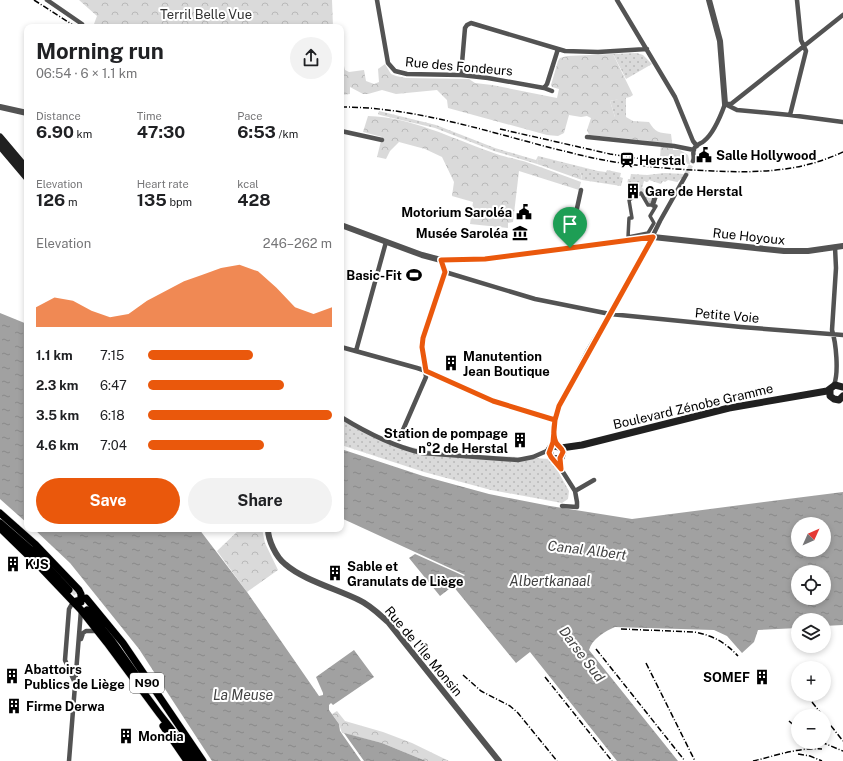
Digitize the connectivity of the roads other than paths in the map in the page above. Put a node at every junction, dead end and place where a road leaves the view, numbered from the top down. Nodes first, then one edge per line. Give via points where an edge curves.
1 (48, 0) edge
2 (377, 0) edge
3 (617, 0) edge
4 (709, 0) edge
5 (797, 0) edge
6 (843, 15) edge
7 (82, 24) dead end
8 (803, 46) junction
9 (558, 49) junction
10 (647, 49) junction
11 (461, 75) junction
12 (544, 88) junction
13 (552, 91) dead end
14 (725, 104) junction
15 (1, 108) edge
16 (24, 113) edge
17 (790, 115) junction
18 (843, 122) edge
19 (344, 132) edge
20 (0, 137) edge
21 (587, 137) dead end
22 (382, 140) dead end
23 (0, 146) edge
24 (695, 148) junction
25 (694, 159) tunnel mouth
26 (24, 165) edge
27 (24, 174) edge
28 (686, 175) tunnel mouth
29 (581, 190) dead end
30 (654, 223) joint
31 (344, 226) edge
32 (653, 237) junction
33 (386, 242) junction
34 (843, 246) edge
35 (835, 247) junction
36 (570, 248) junction
37 (441, 260) junction
38 (445, 272) junction
39 (610, 314) junction
40 (833, 334) junction
41 (843, 335) edge
42 (344, 348) edge
43 (356, 351) junction
44 (426, 371) junction
45 (832, 387) junction
46 (843, 387) edge
47 (843, 396) edge
48 (344, 419) edge
49 (555, 420) junction
50 (399, 438) dead end
51 (555, 448) junction
52 (556, 459) junction
53 (594, 480) dead end
54 (575, 491) junction
55 (562, 506) dead end
56 (0, 513) edge
57 (0, 518) edge
58 (0, 523) edge
59 (0, 529) edge
60 (268, 532) edge
61 (81, 598) junction
62 (73, 602) junction
63 (86, 610) junction
64 (98, 630) junction
65 (79, 645) junction
66 (75, 684) junction
67 (138, 685) junction
68 (185, 747) junction
69 (69, 761) edge
70 (186, 761) edge
71 (195, 761) edge
72 (200, 761) edge
73 (203, 761) edge
74 (499, 761) edge

1 - 7 street
2 - 11 street, Rue des Fondeurs via 388,63 395,71 407,74
3 - 10 street
4 - 14 street via 720,41
5 - 8 street
6 - 8 street
8 - 14 street via 731,104
8 - 17 street via 806,51
9 - 10 street via 574,52
9 - 11 street via 470,23 465,28
9 - 12 street
10 - 24 street via 675,97
11 - 12 street, Rue des Fondeurs
12 - 13 street, Rue des Fondeurs
14 - 17 street via 737,110
14 - 24 street via 705,141
15 - 16 street
17 - 18 street
19 - 22 street
20 - 26 main road
21 - 24 street
23 - 27 main road
24 - 25 street
28 - 32 street
29 - 36 street
30 - 30 street via 650,216 656,206 653,206 657,194 652,205 648,204 641,193 629,200 632,218 629,218 628,237 648,233
31 - 33 street, Rue Hoyoux
32 - 35 street, Rue Hoyoux via 784,251
32 - 36 street, Rue Hoyoux
32 - 39 street
33 - 37 street, Rue Hoyoux
33 - 43 street
34 - 35 street, Rue Hoyoux
35 - 40 street
36 - 37 street, Rue Hoyoux via 485,259
37 - 38 street
38 - 39 street, Petite Voie via 536,299
38 - 44 street via 422,341
39 - 40 street, Petite Voie via 710,325
39 - 49 street via 559,406
40 - 41 street, Petite Voie
40 - 45 street via 836,379
42 - 43 street
43 - 44 street
44 - 49 street via 493,401
44 - 50 street via 426,377
45 - 46 main road, Boulevard Zénobe Gramme
45 - 47 main road via 830,396 839,400
45 - 51 main road, Boulevard Zénobe Gramme via 729,408 590,443
48 - 51 street via 378,438 422,453 518,460
49 - 51 street
51 - 52 main road via 549,455
51 - 52 main road via 563,454
52 - 54 street
53 - 54 street
54 - 55 street via 577,507
56 - 61 main road via 67,577 80,591
57 - 58 main road via 36,550 70,589
59 - 62 main road
60 - 74 street, Rue de l'Île Monsin via 270,541 284,564 361,600 388,622
61 - 62 main road
61 - 63 main road
61 - 73 main road, N90 via 87,598 123,643
62 - 63 main road
62 - 66 street via 69,609 65,660
63 - 64 main road
63 - 65 street
63 - 68 main road, N90 via 125,658
63 - 72 main road, N90 via 126,655
64 - 65 street via 84,632
64 - 67 main road
65 - 66 street
66 - 69 street
67 - 68 main road
67 - 70 main road, N90
68 - 71 main road, N90

